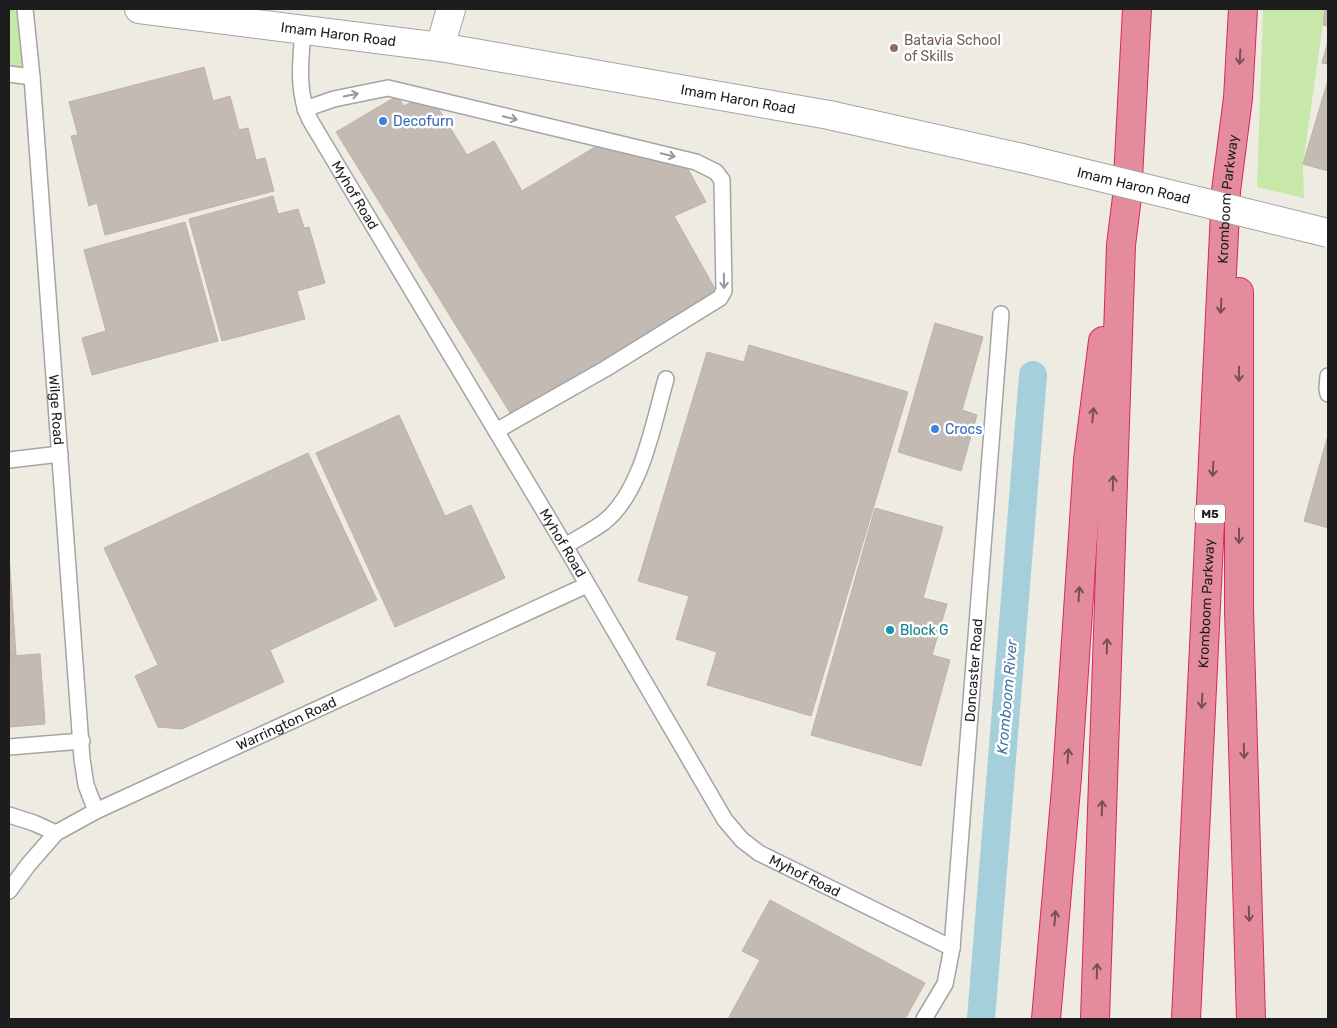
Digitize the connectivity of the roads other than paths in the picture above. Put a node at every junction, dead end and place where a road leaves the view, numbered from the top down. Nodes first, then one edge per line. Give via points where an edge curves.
1 (25, 9) edge
2 (139, 9) edge
3 (451, 9) edge
4 (1137, 9) edge
5 (1243, 9) edge
6 (303, 29) junction
7 (440, 47) junction
8 (9, 74) edge
9 (32, 77) junction
10 (1238, 98) junction
11 (305, 109) junction
12 (1328, 233) edge
13 (1121, 244) junction
14 (1001, 314) dead end
15 (1328, 376) edge
16 (666, 379) dead end
17 (1328, 394) edge
18 (496, 431) junction
19 (60, 454) junction
20 (9, 460) edge
21 (565, 546) junction
22 (587, 585) junction
23 (82, 741) junction
24 (9, 747) edge
25 (96, 811) junction
26 (9, 815) edge
27 (56, 833) junction
28 (9, 891) edge
29 (952, 948) junction
30 (924, 1019) edge
31 (1046, 1019) edge
32 (1095, 1019) edge
33 (1186, 1019) edge
34 (1252, 1019) edge

1 - 9 lane, Wilge Road
2 - 6 street, Imam Haron Road
3 - 7 street
4 - 13 highway via 1127,198
5 -> 10 highway, Kromboom Parkway / M5
6 - 7 street, Imam Haron Road
6 - 11 lane, Myhof Road via 300,77
7 - 12 street, Imam Haron Road, bridge via 829,115 1022,158
8 - 9 lane
9 - 19 lane, Wilge Road
10 -> 33 highway, Kromboom Parkway / M5 via 1226,191
10 -> 34 highway via 1239,610
11 - 18 lane, Myhof Road
11 -> 18 lane via 334,99 388,88 696,162 716,172 722,180 724,291 720,298 597,374
31 -> 13 highway via 1067,777 1088,460 1099,358
32 -> 13 highway
14 - 29 lane, Doncaster Road
15 - 17 lane
16 - 21 lane via 640,468 629,494 604,522
18 - 21 lane, Myhof Road
19 - 20 lane
19 - 23 lane, Wilge Road
21 - 22 lane, Myhof Road
22 - 25 lane, Warrington Road
22 - 29 lane, Myhof Road via 725,820 742,840 759,853
23 - 24 lane
23 - 25 lane, Wilge Road via 85,780
25 - 27 lane, Warrington Road
26 - 27 lane
27 - 28 lane, Warrington Road
29 - 30 lane, Doncaster Road via 945,984

